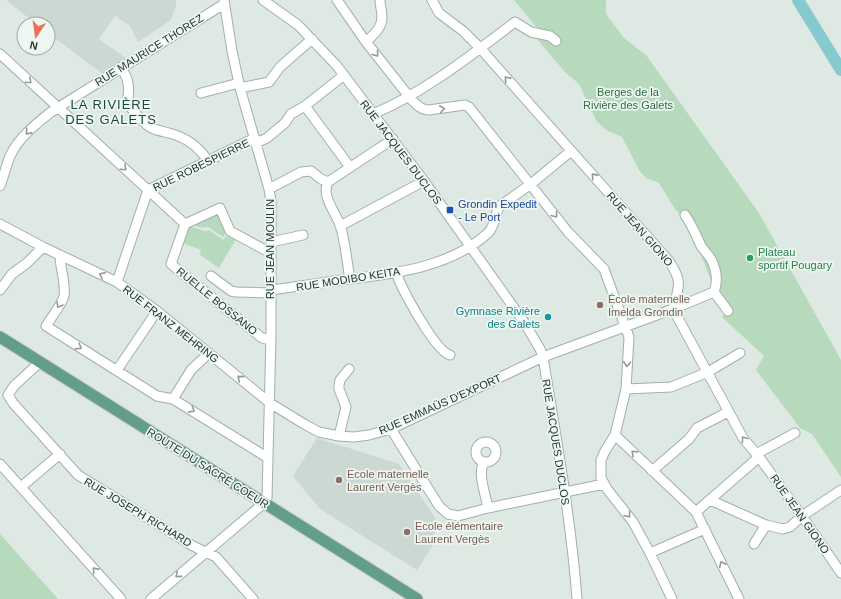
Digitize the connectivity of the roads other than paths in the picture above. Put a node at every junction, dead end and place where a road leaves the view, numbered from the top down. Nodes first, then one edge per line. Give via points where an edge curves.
1 (263, 0) edge
2 (337, 0) edge
3 (380, 0) edge
4 (432, 0) edge
5 (224, 2) edge
6 (312, 40) junction
7 (556, 41) dead end
8 (366, 42) junction
9 (480, 48) junction
10 (0, 54) edge
11 (121, 67) junction
12 (344, 75) junction
13 (240, 85) junction
14 (201, 93) dead end
15 (409, 96) junction
16 (305, 106) junction
17 (58, 107) junction
18 (373, 114) junction
19 (393, 139) junction
20 (256, 141) junction
21 (571, 151) junction
22 (208, 161) junction
23 (350, 167) junction
24 (424, 181) junction
25 (328, 182) junction
26 (531, 184) junction
27 (0, 186) edge
28 (269, 189) junction
29 (148, 190) junction
30 (685, 215) dead end
31 (0, 224) edge
32 (185, 224) junction
33 (340, 226) junction
34 (303, 234) dead end
35 (271, 246) junction
36 (470, 246) junction
37 (43, 247) junction
38 (60, 255) junction
39 (396, 272) junction
40 (211, 276) dead end
41 (350, 279) junction
42 (117, 282) junction
43 (0, 290) edge
44 (270, 292) junction
45 (714, 292) junction
46 (673, 309) junction
47 (156, 311) junction
48 (728, 311) dead end
49 (626, 326) junction
50 (0, 337) edge
51 (270, 340) junction
52 (209, 352) junction
53 (740, 353) dead end
54 (450, 355) dead end
55 (543, 357) junction
56 (39, 363) junction
57 (349, 369) dead end
58 (116, 370) junction
59 (708, 372) junction
60 (626, 389) junction
61 (173, 399) junction
62 (270, 403) junction
63 (728, 412) junction
64 (391, 429) junction
65 (796, 433) dead end
66 (615, 435) junction
67 (339, 436) junction
68 (60, 454) junction
69 (758, 456) junction
70 (268, 458) junction
71 (484, 462) dead end
72 (0, 464) edge
73 (652, 471) junction
74 (604, 484) junction
75 (21, 487) junction
76 (841, 490) edge
77 (565, 492) junction
78 (710, 500) junction
79 (264, 503) junction
80 (488, 508) junction
81 (696, 512) junction
82 (802, 516) junction
83 (766, 525) junction
84 (705, 529) junction
85 (754, 544) dead end
86 (206, 552) junction
87 (650, 553) junction
88 (841, 573) edge
89 (121, 599) edge
90 (150, 599) edge
91 (253, 599) edge
92 (417, 599) edge
93 (577, 599) edge
94 (672, 599) edge
95 (738, 599) edge

1 - 6 street, RUE JACQUES DUCLOS via 298,25
2 - 8 street
3 - 8 street via 382,16 379,30
4 - 9 street, RUE JEAN GIONO via 439,13
5 - 11 street, RUE MAURICE THOREZ
5 - 13 street, RUE JEAN MOULIN
6 - 12 street, RUE JACQUES DUCLOS
6 - 13 street via 280,67 269,82
7 - 9 street via 550,36 531,32 515,22
8 -> 15 street
9 - 15 street
21 -> 9 street, RUE JEAN GIONO
10 -> 17 street
11 - 17 street, RUE MAURICE THOREZ
11 - 22 street via 129,85 130,106 142,120 150,128 172,133 189,141 200,149
12 - 16 street, RUE ROBESPIERRE
12 - 18 street, RUE JACQUES DUCLOS
13 - 14 street
13 - 20 street, RUE JEAN MOULIN
15 - 18 street
15 -> 26 street via 424,110 465,105 469,107
16 - 20 street, RUE ROBESPIERRE via 291,114 285,123 267,138
16 - 23 street
17 -> 27 street, RUE MAURICE THOREZ via 32,127 17,145
17 -> 29 street
18 - 19 street, RUE JACQUES DUCLOS
19 - 23 street
19 - 24 street, RUE JACQUES DUCLOS
20 - 22 street, RUE ROBESPIERRE
20 - 28 street, RUE JEAN MOULIN
21 - 26 street, RUE MODIBO KEITA
46 -> 21 street, RUE JEAN GIONO via 679,283 669,261
22 - 29 street, RUE ROBESPIERRE
23 - 25 street
24 - 33 street
24 - 36 street, RUE JACQUES DUCLOS
25 - 28 street via 311,171 300,172
25 - 33 street via 325,188 326,195
26 - 36 street, RUE MODIBO KEITA via 500,206 493,227
26 -> 49 street via 574,238 604,268
28 - 35 street, RUE JEAN MOULIN via 272,214
29 - 32 street
29 - 42 street, RUE ROBESPIERRE
30 - 45 street via 703,251 712,260 717,286
31 - 37 street, RUE FRANZ MEHRING
32 - 35 street via 220,208 230,232 265,250
32 - 51 street, RUELLE BOSSANO via 171,264 262,338
33 - 41 street
34 - 35 street
35 - 44 street, RUE JEAN MOULIN
36 - 39 street, RUE MODIBO KEITA via 447,258
36 - 55 street, RUE JACQUES DUCLOS via 526,324
37 - 38 street, RUE FRANZ MEHRING
37 - 43 street via 12,274
42 -> 38 street, RUE FRANZ MEHRING
38 -> 58 street via 64,298 46,326
39 - 41 street, RUE MODIBO KEITA
39 - 54 street via 419,317 440,348
40 - 44 street, RUE MODIBO KEITA via 231,291
41 - 44 street, RUE MODIBO KEITA
42 - 47 street, RUE FRANZ MEHRING
44 - 51 street, RUE JEAN MOULIN
45 - 46 street, RUE EMMAÜS D'EXPORT
45 - 48 street
46 - 49 street, RUE EMMAÜS D'EXPORT
46 - 59 street, RUE JEAN GIONO
47 - 52 street, RUE FRANZ MEHRING
47 - 58 street
49 - 55 street, RUE EMMAÜS D'EXPORT
49 -> 60 street via 629,337
50 - 56 main road, ROUTE DU SACRÉ COEUR
51 - 62 street, RUE JEAN MOULIN
52 - 61 street via 191,370
62 -> 52 street, RUE FRANZ MEHRING
53 - 59 street
55 - 64 street, RUE EMMAÜS D'EXPORT
55 - 77 street, RUE JACQUES DUCLOS
56 - 68 street, RUE JOSEPH RICHARD via 8,395
56 - 79 main road, ROUTE DU SACRÉ COEUR
57 - 67 street via 339,385 346,407
58 - 61 street via 157,396
59 - 60 street via 671,387
59 - 63 street, RUE JEAN GIONO
60 - 66 street
61 -> 70 street
62 - 67 street, RUE EMMAÜS D'EXPORT via 319,432
62 - 70 street, RUE JEAN MOULIN
69 -> 63 street, RUE JEAN GIONO via 743,438
63 - 73 street via 697,428
64 - 67 street, RUE EMMAÜS D'EXPORT via 369,435
64 - 80 street via 444,511 458,516
65 - 69 street
73 -> 66 street
66 - 74 street via 601,460 601,478
68 - 75 street
68 - 86 street, RUE JOSEPH RICHARD via 78,475
69 - 78 street
69 - 82 street, RUE JEAN GIONO
70 - 79 street, RUE JEAN MOULIN via 267,498
71 - 80 street via 481,475
72 - 75 street
73 - 81 street
74 - 77 street
74 -> 87 street via 633,522
89 -> 75 street
76 - 82 street
77 - 80 street
77 - 93 street, RUE JACQUES DUCLOS
78 - 81 street
78 - 83 street
79 - 86 street
79 - 92 main road, ROUTE DU SACRÉ COEUR
81 - 84 street
82 - 83 street via 790,527 783,529
82 - 88 street, RUE JEAN GIONO
83 - 85 street
84 - 87 street
95 -> 84 street
86 -> 90 street
86 - 91 street, RUE JOSEPH RICHARD via 216,557
87 - 94 street

